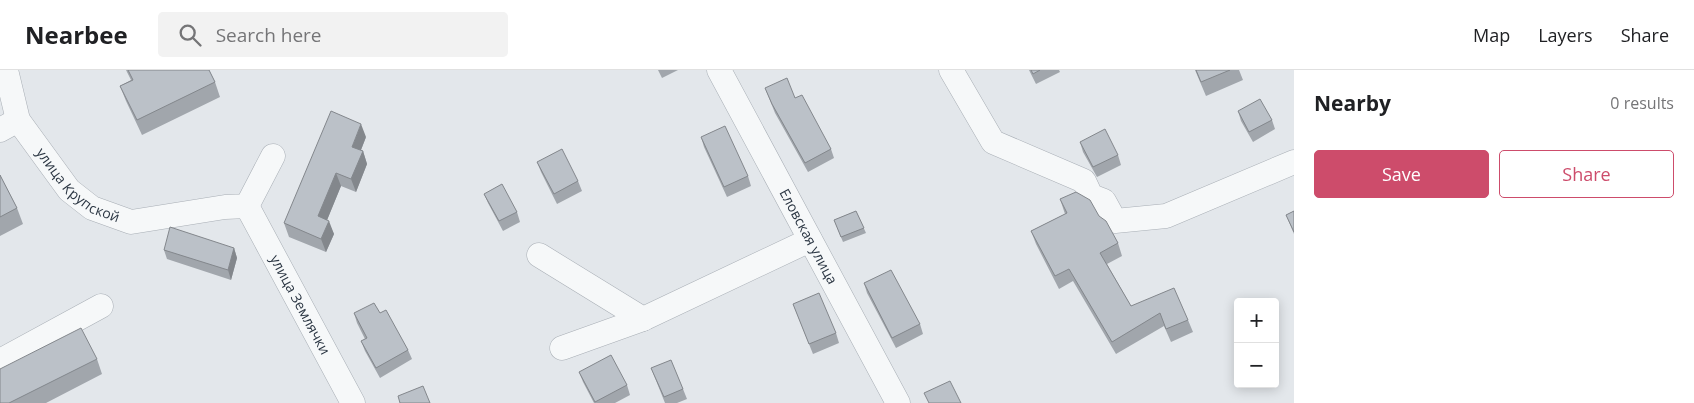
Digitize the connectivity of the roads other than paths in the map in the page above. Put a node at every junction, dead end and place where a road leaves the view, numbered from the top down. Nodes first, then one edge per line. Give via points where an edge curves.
1 (6, 70) edge
2 (719, 70) edge
3 (951, 70) edge
4 (9, 125) edge
5 (274, 156) dead end
6 (1294, 162) edge
7 (247, 206) junction
8 (810, 240) junction
9 (539, 255) dead end
10 (101, 306) dead end
11 (643, 319) junction
12 (562, 348) dead end
13 (0, 361) edge
14 (353, 403) edge
15 (898, 403) edge

1 - 4 street, улица Крупской
2 - 8 street, Еловская улица
3 - 6 street via 993,142 1084,181 1091,196 1104,201 1115,221 1166,216
4 - 7 street, улица Крупской via 69,190 92,208 131,222 225,206
5 - 7 street
7 - 14 street, улица Землячки
8 - 11 street
8 - 15 street, Еловская улица
9 - 11 street
10 - 13 street
11 - 12 street

